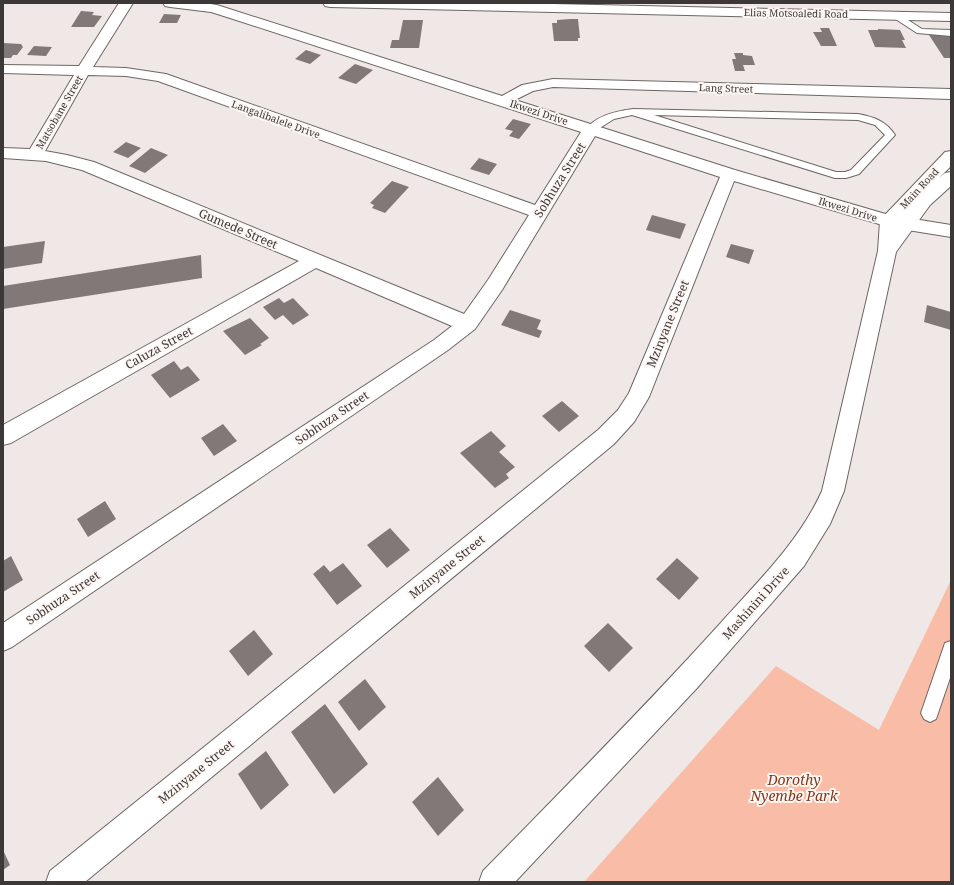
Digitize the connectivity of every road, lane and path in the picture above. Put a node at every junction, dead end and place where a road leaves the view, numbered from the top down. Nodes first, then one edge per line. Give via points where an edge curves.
1 (126, 3) edge
2 (170, 3) edge
3 (330, 3) edge
4 (826, 3) edge
5 (951, 6) edge
6 (897, 16) junction
7 (951, 17) edge
8 (951, 33) edge
9 (3, 69) edge
10 (84, 70) junction
11 (951, 94) edge
12 (504, 101) junction
13 (633, 112) junction
14 (591, 129) junction
15 (3, 153) edge
16 (35, 154) junction
17 (951, 156) edge
18 (729, 174) junction
19 (951, 177) edge
20 (540, 213) junction
21 (889, 221) junction
22 (907, 225) junction
23 (951, 231) edge
24 (887, 251) junction
25 (314, 261) junction
26 (468, 324) junction
27 (3, 436) edge
28 (3, 638) edge
29 (951, 649) edge
30 (930, 713) dead end
31 (61, 882) edge
32 (494, 882) edge

1 - 10 street, Matsobane Street
2 - 12 street, Ikwezi Drive via 212,8
3 - 6 street, Elias Motsoaledi Road
4 - 5 street, Elias Motsoaledi Road
6 - 7 street, Elias Motsoaledi Road
6 - 8 lane via 920,31
9 - 10 street, Langalibalele Drive
10 - 16 street, Matsobane Street
10 - 20 street, Langalibalele Drive via 126,72 161,78
11 - 12 street, Lang Street via 553,83 530,86
12 - 14 street, Ikwezi Drive
13 - 13 lane via 865,118 881,124 890,135 854,172 835,175
13 - 14 lane via 611,116
14 - 18 street, Ikwezi Drive
14 - 20 street, Sobhuza Street
15 - 16 street, Gumede Street
16 - 25 street, Gumede Street via 69,159 88,166
17 - 21 street, Main Road
18 - 21 street, Ikwezi Drive
18 - 31 street, Mzinyane Street via 638,396 626,416 606,437
19 - 22 street, Main Road via 924,201
20 - 26 street, Sobhuza Street
21 - 22 street, Ikwezi Drive
21 - 24 street, Mashinini Drive
22 - 23 street, Ikwezi Drive
22 - 24 street, Mashinini Drive
24 - 32 street, Mashinini Drive via 833,491 822,516 795,558 688,679
25 - 26 street, Gumede Street
25 - 27 street, Caluza Street
26 - 28 street, Sobhuza Street via 441,345
29 - 30 lane

